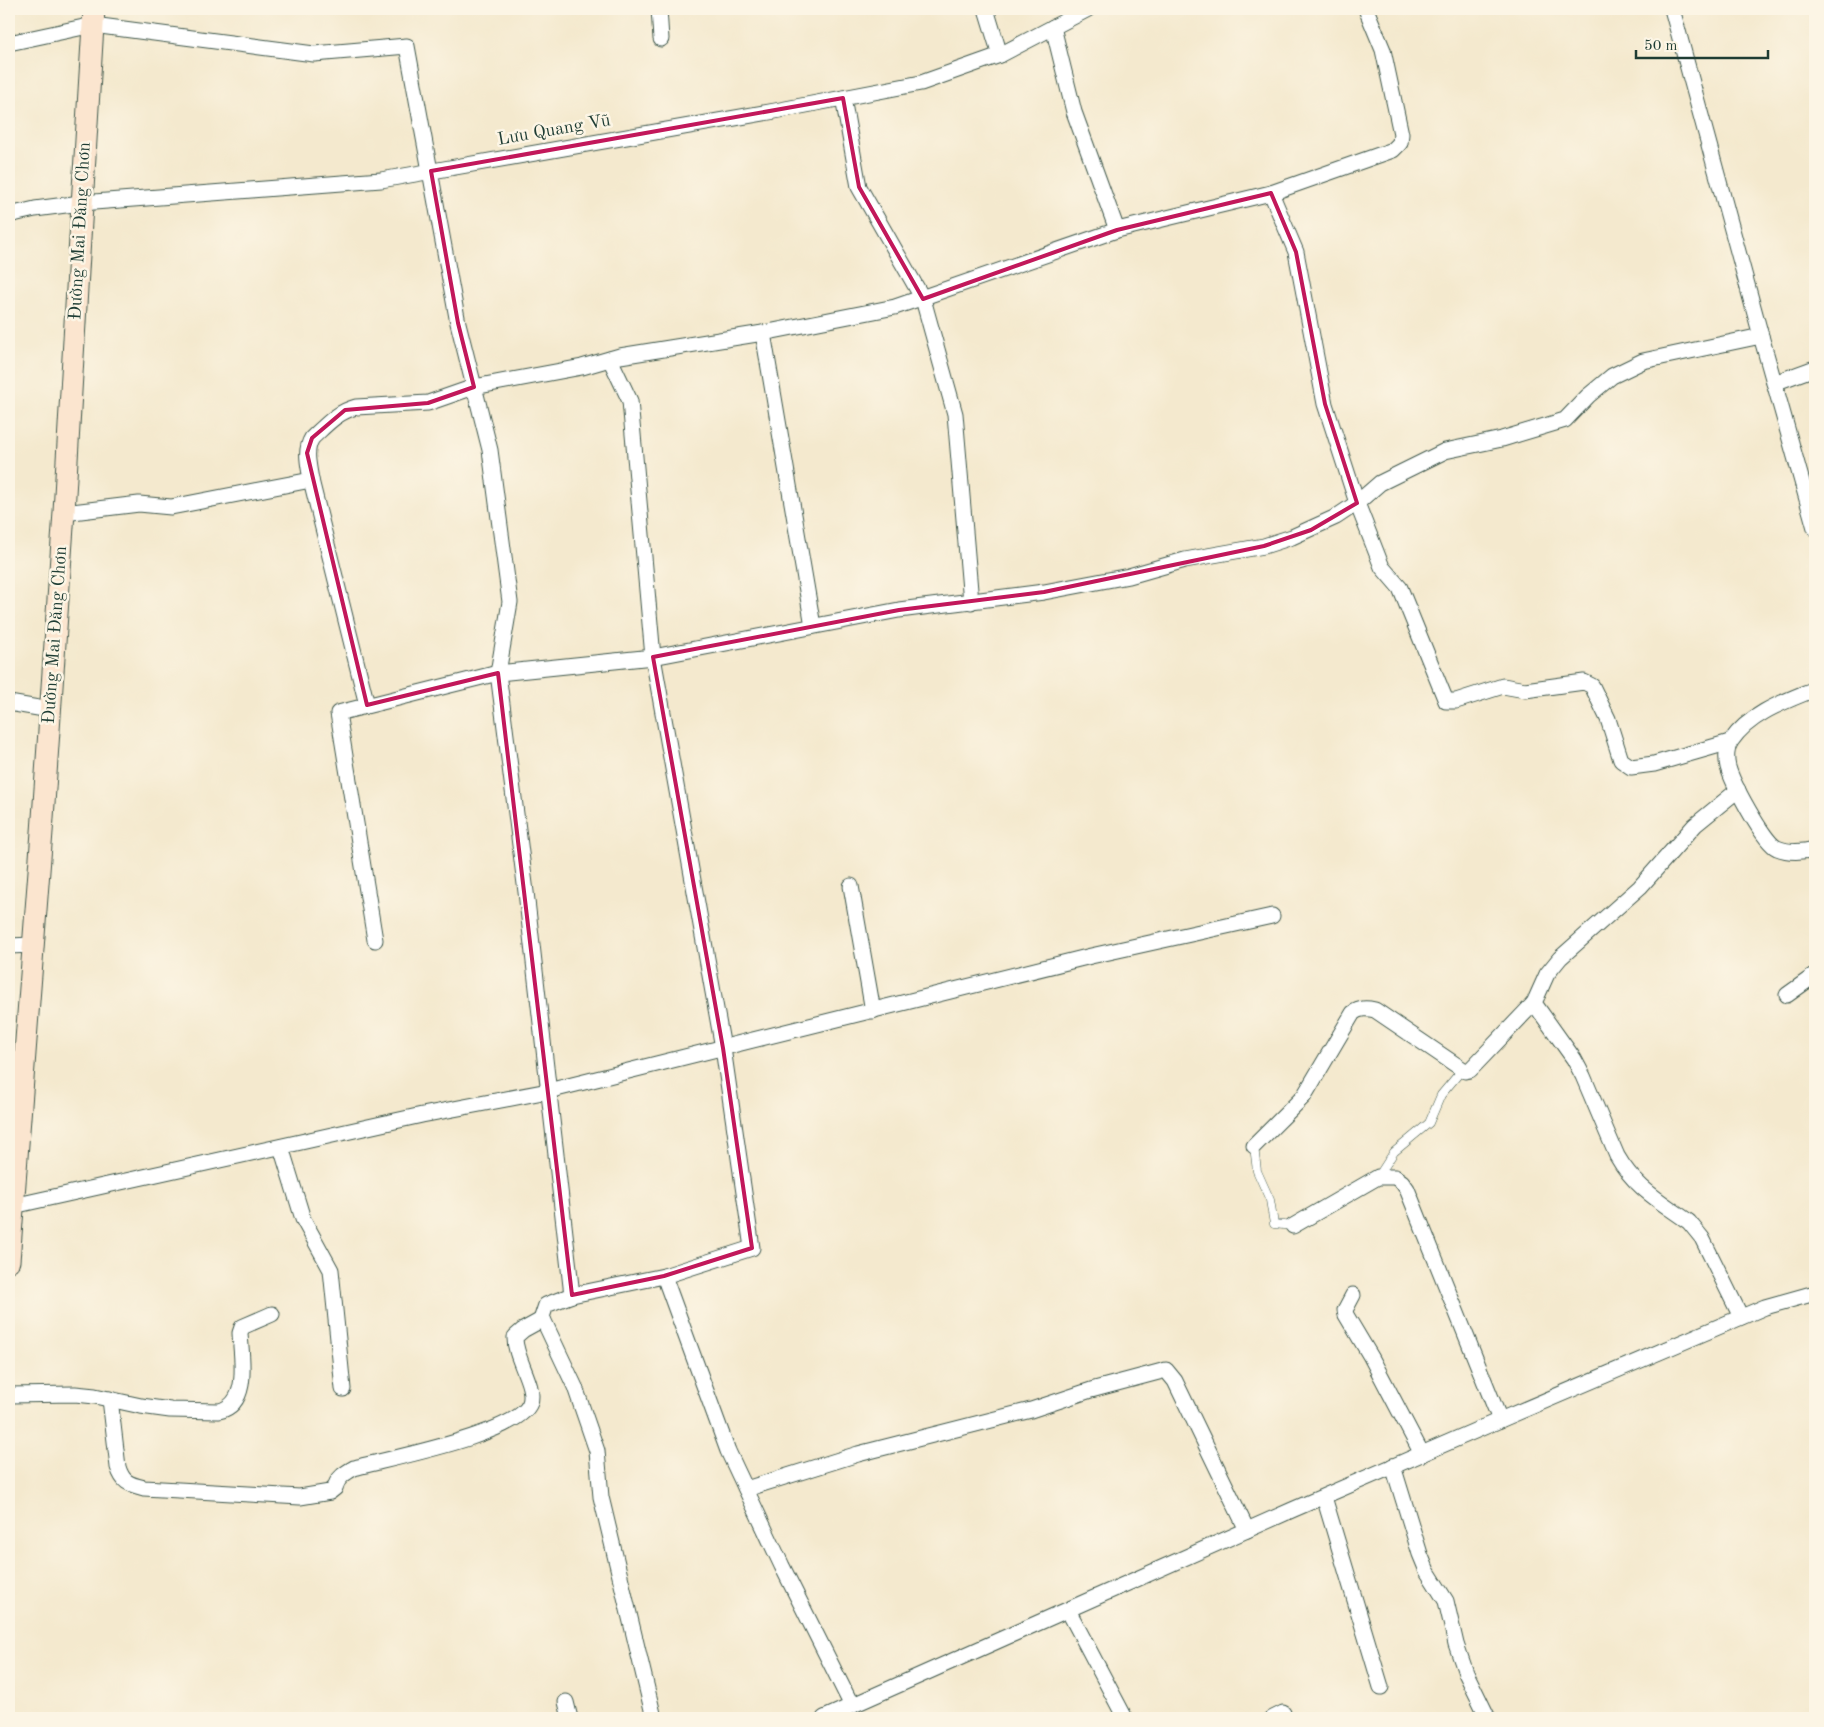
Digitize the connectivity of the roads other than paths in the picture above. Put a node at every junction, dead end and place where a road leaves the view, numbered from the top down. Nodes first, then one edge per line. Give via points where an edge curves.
1 (659, 9) edge
2 (986, 9) edge
3 (1088, 9) edge
4 (1366, 9) edge
5 (1672, 9) edge
6 (94, 17) edge
7 (1053, 27) junction
8 (661, 39) dead end
9 (9, 43) edge
10 (1000, 55) junction
11 (843, 98) junction
12 (431, 171) junction
13 (1271, 193) junction
14 (81, 203) junction
15 (9, 215) edge
16 (1118, 230) junction
17 (923, 299) junction
18 (763, 333) junction
19 (1760, 336) junction
20 (610, 359) junction
21 (1815, 368) edge
22 (1774, 382) junction
23 (474, 387) junction
24 (311, 480) junction
25 (1357, 503) junction
26 (64, 513) junction
27 (1815, 528) edge
28 (971, 602) junction
29 (813, 626) junction
30 (653, 657) junction
31 (498, 674) junction
32 (1815, 689) edge
33 (9, 703) edge
34 (367, 705) junction
35 (50, 710) junction
36 (1730, 742) junction
37 (1738, 790) junction
38 (1815, 849) edge
39 (851, 886) dead end
40 (1272, 916) dead end
41 (375, 940) dead end
42 (33, 945) junction
43 (9, 946) edge
44 (1815, 975) edge
45 (1787, 996) dead end
46 (1534, 1003) junction
47 (873, 1011) junction
48 (723, 1048) junction
49 (1462, 1070) junction
50 (548, 1091) junction
51 (14, 1123) edge
52 (1254, 1146) joint
53 (281, 1147) junction
54 (1378, 1177) junction
55 (13, 1206) junction
56 (1293, 1226) joint
57 (9, 1261) edge
58 (664, 1276) junction
59 (1815, 1292) edge
60 (572, 1295) junction
61 (1353, 1295) dead end
62 (272, 1314) dead end
63 (1741, 1317) junction
64 (544, 1320) junction
65 (343, 1389) dead end
66 (9, 1395) edge
67 (110, 1399) junction
68 (1500, 1420) junction
69 (1422, 1454) junction
70 (1393, 1466) junction
71 (746, 1489) junction
72 (1324, 1497) junction
73 (1248, 1530) junction
74 (1068, 1610) junction
75 (1381, 1687) dead end
76 (566, 1702) dead end
77 (852, 1706) junction
78 (570, 1718) edge
79 (654, 1718) edge
80 (824, 1718) edge
81 (1126, 1718) edge
82 (1488, 1718) edge

1 - 8 street
2 - 10 street
3 - 7 street, Lưu Quang Vũ
4 - 13 street via 1382,50 1401,134 1400,143 1393,150
5 - 19 street
6 - 9 street
6 - 12 street via 314,54 407,46
6 - 14 main road, Đường Mai Đăng Chơn
7 - 10 street, Lưu Quang Vũ
7 - 16 street via 1074,112
10 - 11 street, Lưu Quang Vũ via 921,83
11 - 12 street, Lưu Quang Vũ
11 - 17 street via 859,187
12 - 14 street, Lưu Quang Vũ via 381,180
12 - 23 street via 458,323
13 - 16 street
13 - 25 street via 1296,252 1325,404
14 - 15 street, Lưu Quang Vũ
14 - 26 main road, Đường Mai Đăng Chơn
16 - 17 street
17 - 18 street
17 - 28 street via 955,414
18 - 20 street
18 - 29 street
19 - 22 street
19 - 25 street via 1643,360 1612,376 1565,420 1502,439 1445,451 1380,483
20 - 23 street
20 - 30 street via 630,401
21 - 22 street
22 - 27 street
23 - 24 street via 428,403 345,410 309,443 307,453
23 - 31 street via 490,450 510,602
24 - 26 street via 171,507 139,504
24 - 34 street
25 - 28 street via 1311,530 1264,546 1185,560 1128,576
25 - 36 street via 1382,567 1400,588 1446,701 1456,701 1504,686 1525,690 1584,682 1592,686 1608,719 1621,760 1631,766 1654,764
26 - 35 main road, Đường Mai Đăng Chơn
28 - 29 street via 899,610
29 - 30 street
30 - 31 street
30 - 48 street
31 - 34 street
31 - 50 street
32 - 36 street via 1757,716
33 - 35 street
34 - 41 street via 338,713
35 - 42 main road, Đường Mai Đăng Chơn
36 - 37 street via 1728,768
37 - 38 street via 1765,838 1776,848 1788,851
37 - 46 street via 1695,825 1640,887 1560,958 1547,974
39 - 47 street
40 - 47 street via 1091,956
42 - 43 street
42 - 51 main road, Đường Mai Đăng Chơn
44 - 45 street
46 - 49 street via 1470,1070
46 - 63 street via 1574,1059 1624,1168 1634,1182 1696,1229
47 - 48 street
48 - 50 street
48 - 58 street via 752,1248
49 - 52 street via 1375,1010 1357,1010 1304,1096
49 - 54 lane via 1441,1095 1429,1123 1394,1152
50 - 53 street
50 - 60 street
51 - 55 main road, Đường Mai Đăng Chơn
52 - 56 lane via 1257,1171 1270,1200 1274,1224
53 - 55 street
53 - 65 street via 303,1219 330,1270
54 - 56 street
54 - 68 street via 1395,1177 1407,1189
55 - 57 main road, Đường Mai Đăng Chơn
58 - 60 street
58 - 71 street via 728,1451
59 - 63 street
60 - 64 street via 546,1305
61 - 69 street via 1345,1310 1346,1315 1372,1357
62 - 67 street via 242,1327 240,1391 227,1409 170,1410
63 - 68 street
64 - 67 street via 515,1337 531,1391 531,1402 526,1410 480,1435 354,1468 343,1475 330,1492 300,1498 144,1488 125,1481 118,1467
64 - 79 street via 575,1387 597,1451 601,1497
66 - 67 street via 75,1394
68 - 69 street
69 - 70 street
70 - 72 street
70 - 82 street via 1420,1554 1446,1601 1466,1673
71 - 73 street via 858,1454 1030,1410 1166,1370 1175,1381
71 - 77 street
72 - 73 street
72 - 75 street
73 - 74 street
74 - 77 street
74 - 81 street
76 - 78 street
77 - 80 street

